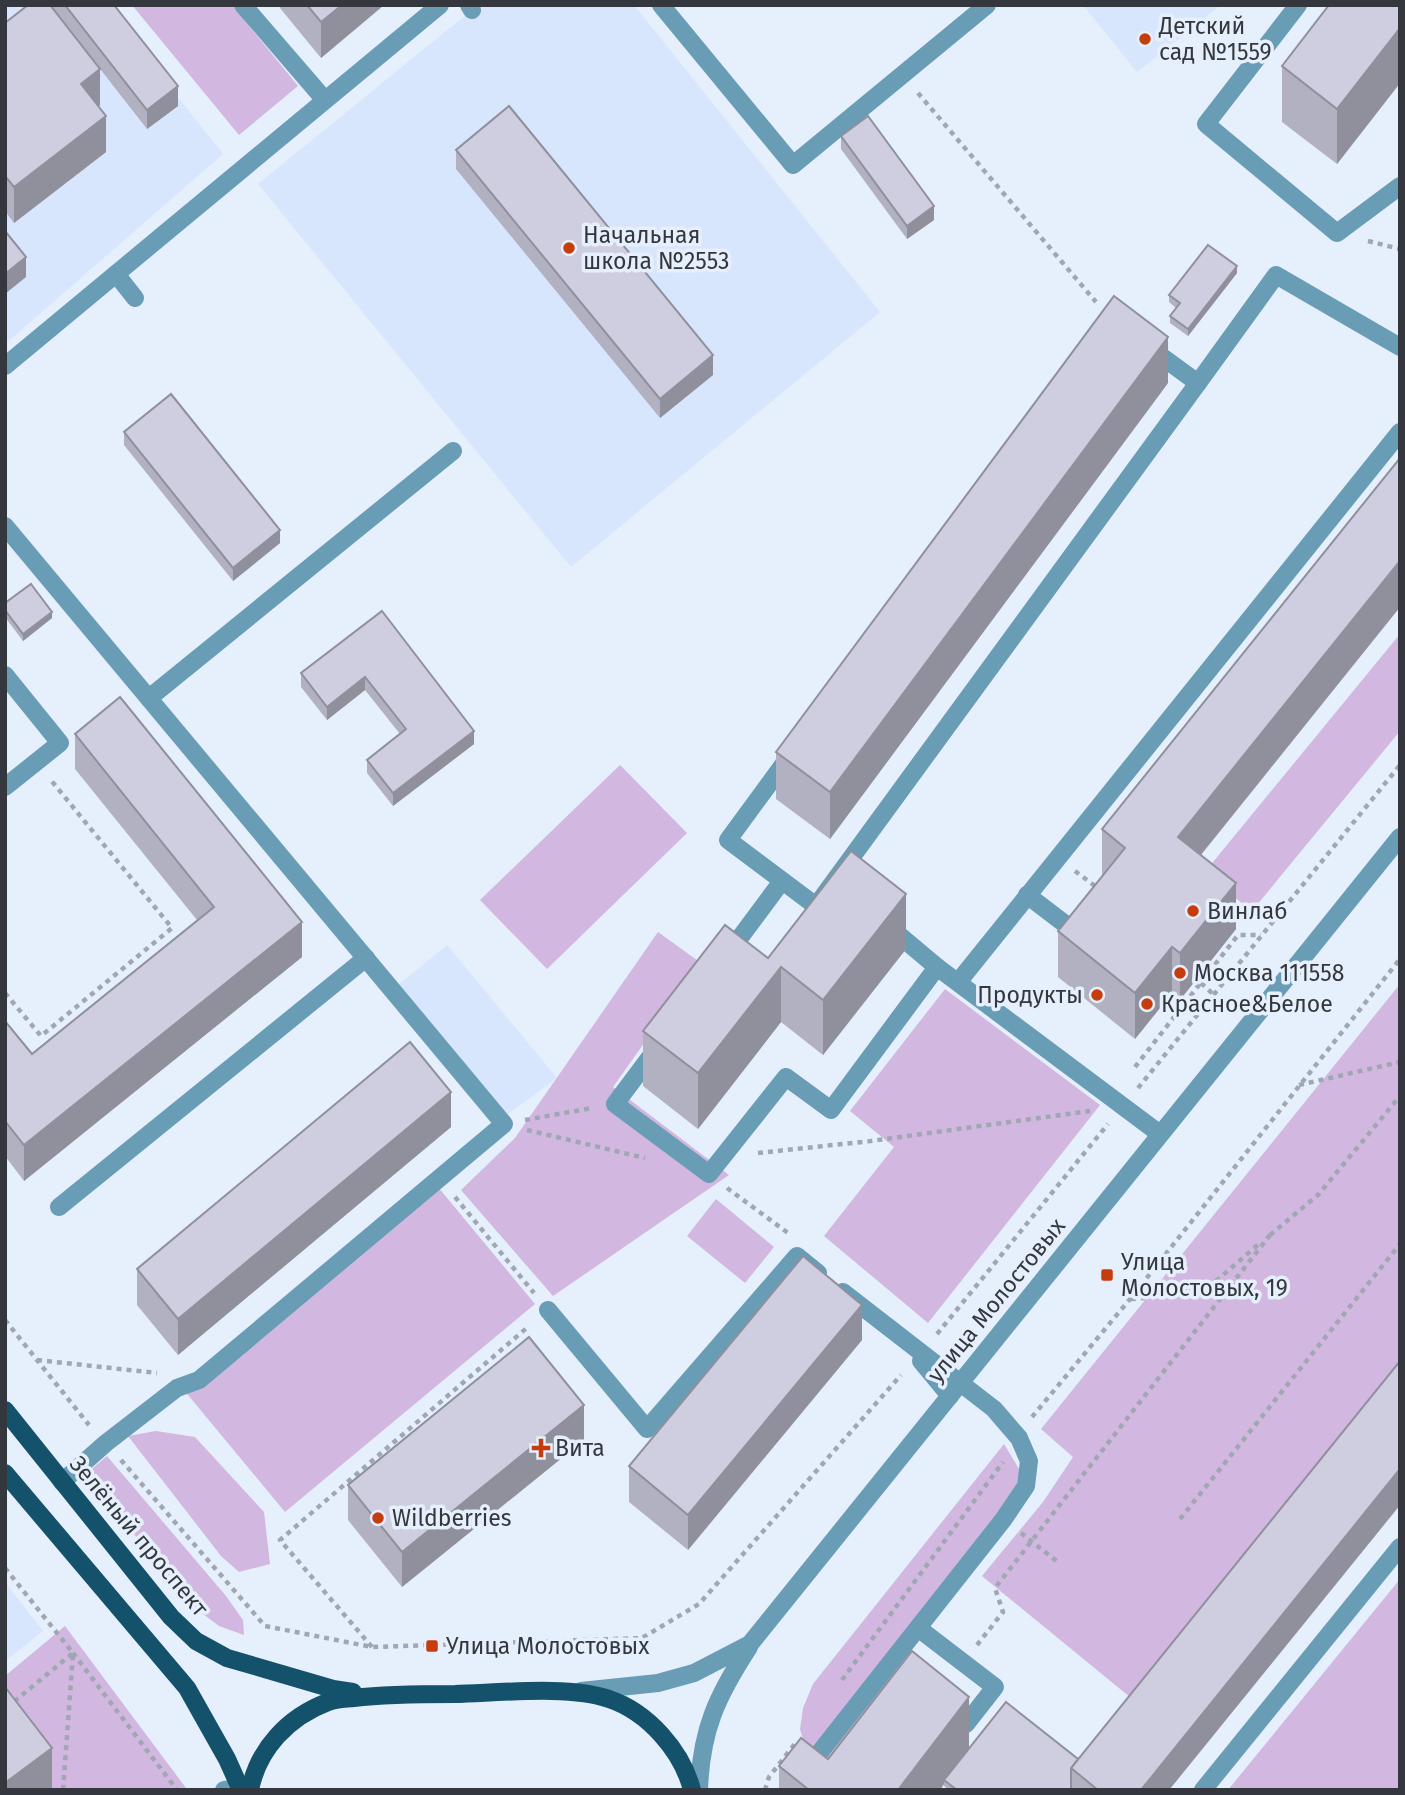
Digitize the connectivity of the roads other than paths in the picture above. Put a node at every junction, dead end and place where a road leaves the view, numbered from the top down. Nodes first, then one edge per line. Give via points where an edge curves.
1 (243, 5) edge
2 (440, 5) edge
3 (661, 5) edge
4 (987, 5) edge
5 (1298, 5) edge
6 (324, 99) junction
7 (1400, 186) edge
8 (116, 274) junction
9 (135, 298) dead end
10 (1400, 347) edge
11 (5, 366) edge
12 (1198, 383) junction
13 (1400, 432) edge
14 (453, 451) dead end
15 (5, 526) edge
16 (5, 675) edge
17 (149, 698) junction
18 (5, 787) edge
19 (1400, 837) edge
20 (782, 881) junction
21 (1027, 895) junction
22 (875, 915) edge
23 (1087, 942) edge
24 (366, 958) junction
25 (937, 967) junction
26 (716, 970) edge
27 (959, 981) junction
28 (665, 1037) edge
29 (1160, 1134) junction
30 (59, 1207) dead end
31 (548, 1310) road end
32 (920, 1354) junction
33 (961, 1382) junction
34 (950, 1396) junction
35 (5, 1410) edge
36 (5, 1473) edge
37 (62, 1482) junction
38 (1400, 1547) edge
39 (918, 1628) junction
40 (750, 1644) junction
41 (609, 1693) junction
42 (378, 1695) junction
43 (966, 1724) edge
44 (820, 1752) edge
45 (239, 1789) edge
46 (692, 1790) edge
47 (699, 1790) edge
48 (1203, 1790) edge

1 - 6 street
2 - 6 street
3 - 4 street via 793,165
5 - 7 street via 1206,124 1337,233
6 - 8 street
8 - 9 street
8 - 11 street
10 - 12 street via 1276,275
12 - 20 street via 838,884 816,906
12 - 20 street via 1110,319 728,840
13 - 21 street
14 - 17 street
15 - 17 street
16 - 18 street via 60,743
17 - 24 street
19 - 29 street, улица Молостовых
20 - 26 street
21 - 23 street
21 - 27 street
22 - 25 street
24 - 30 street
24 - 37 street via 504,1124 199,1380 177,1388
25 - 27 street
25 - 28 street via 831,1110 786,1077 709,1174 615,1104
27 - 29 street
29 - 33 street, улица Молостовых
31 - 32 street via 647,1429 797,1256
32 - 33 street
32 - 34 street
33 - 34 street, улица Молостовых
33 - 39 street via 1019,1438 1029,1461 1026,1486
34 - 40 street, улица Молостовых
35 - 37 main road, Зелёный проспект
36 - 45 main road via 187,1688
37 - 42 main road, Зелёный проспект via 196,1642 227,1658 333,1689
38 - 48 street
39 - 43 street via 995,1686
39 - 44 street
40 - 41 street, улица Молостовых via 694,1673
40 - 47 street via 716,1702 705,1732
41 - 42 main road
41 - 46 main road via 673,1746
42 - 45 main road via 330,1701 301,1715 272,1741

